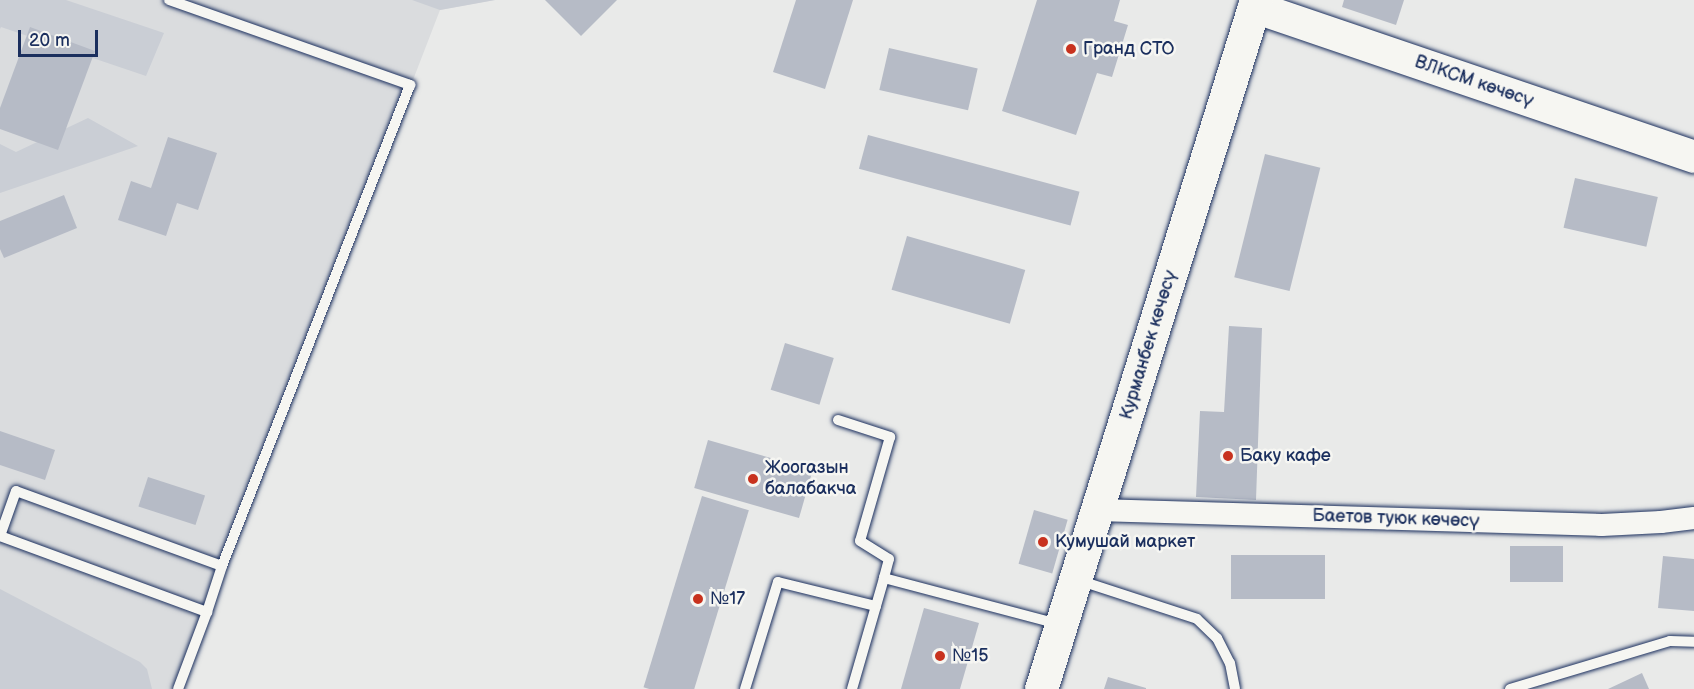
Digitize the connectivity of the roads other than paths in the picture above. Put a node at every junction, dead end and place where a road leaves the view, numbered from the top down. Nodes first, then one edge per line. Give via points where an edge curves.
1 (169, 0) edge
2 (1255, 3) edge
3 (1694, 157) edge
4 (838, 420) dead end
5 (1097, 510) junction
6 (1694, 518) edge
7 (222, 566) junction
8 (884, 578) junction
9 (1075, 579) junction
10 (876, 606) junction
11 (207, 612) junction
12 (1061, 624) junction
13 (1694, 642) edge
14 (178, 689) edge
15 (745, 689) edge
16 (852, 689) edge
17 (1041, 689) edge
18 (1235, 689) edge
19 (1510, 689) edge

1 - 7 lane via 410,85
2 - 3 street, ВЛКСМ көчөсү
2 - 5 main road, Курманбек көчөсү
4 - 8 lane via 890,437 860,541 889,559
5 - 6 street, Баетов туюк көчөсү via 1602,525
5 - 9 main road, Курманбек көчөсү
7 - 11 lane
7 - 11 lane via 16,491 0,536
8 - 10 lane
8 - 12 lane
9 - 12 main road, Курманбек көчөсү
9 - 18 lane via 1197,619 1217,638 1230,663
10 - 15 lane via 778,582
10 - 16 lane
11 - 14 lane
12 - 17 main road, Курманбек көчөсү
13 - 19 lane via 1671,641

